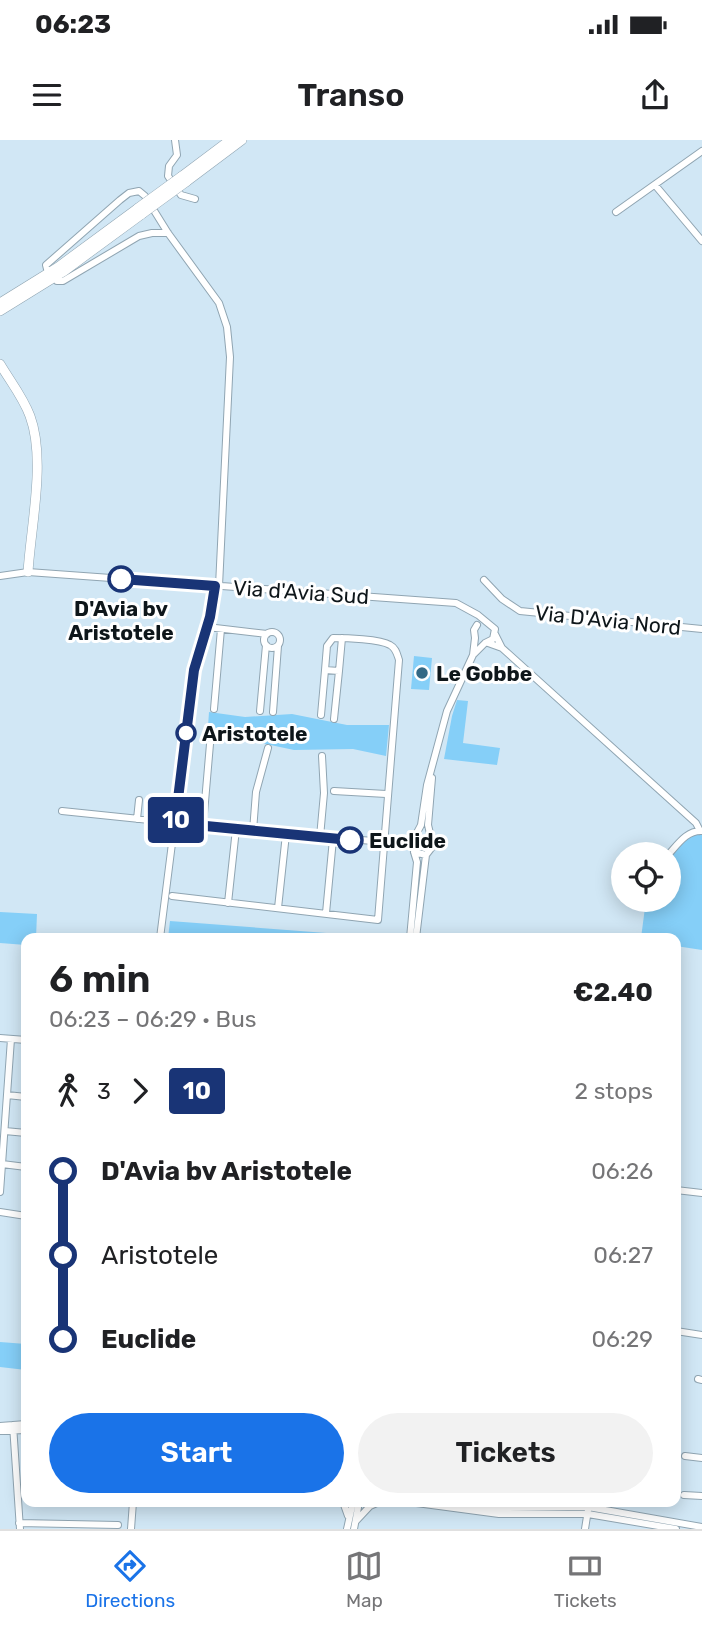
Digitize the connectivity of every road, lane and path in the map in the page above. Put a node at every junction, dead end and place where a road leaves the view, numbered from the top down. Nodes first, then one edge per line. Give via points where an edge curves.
1 (175, 140) edge
2 (230, 140) edge
3 (242, 140) edge
4 (702, 151) edge
5 (184, 179) junction
6 (655, 185) junction
7 (195, 199) dead end
8 (140, 211) junction
9 (616, 212) dead end
10 (168, 233) junction
11 (702, 242) edge
12 (47, 268) dead end
13 (57, 281) dead end
14 (0, 303) edge
15 (0, 314) edge
16 (0, 364) edge
17 (28, 572) junction
18 (0, 576) edge
19 (484, 580) dead end
20 (217, 586) junction
21 (473, 613) junction
22 (484, 621) junction
23 (477, 625) junction
24 (207, 627) junction
25 (221, 629) junction
26 (702, 629) edge
27 (267, 634) junction
28 (495, 634) junction
29 (342, 638) junction
30 (475, 638) junction
31 (486, 643) junction
32 (265, 645) junction
33 (278, 646) junction
34 (502, 648) junction
35 (473, 655) junction
36 (325, 670) junction
37 (339, 671) junction
38 (214, 709) dead end
39 (260, 710) dead end
40 (273, 712) dead end
41 (321, 715) dead end
42 (334, 719) dead end
43 (211, 744) dead end
44 (268, 748) dead end
45 (322, 756) dead end
46 (433, 766) junction
47 (334, 791) dead end
48 (386, 794) junction
49 (139, 800) dead end
50 (62, 811) dead end
51 (137, 819) junction
52 (175, 823) junction
53 (204, 825) junction
54 (236, 829) junction
55 (253, 831) junction
56 (701, 831) edge
57 (286, 834) junction
58 (416, 835) junction
59 (430, 836) junction
60 (320, 837) junction
61 (333, 839) junction
62 (680, 842) edge
63 (385, 844) junction
64 (411, 844) junction
65 (414, 852) junction
66 (426, 855) junction
67 (172, 896) dead end
68 (228, 904) junction
69 (278, 908) junction
70 (326, 913) junction
71 (161, 933) edge
72 (410, 933) edge
73 (417, 933) edge
74 (0, 1038) edge
75 (11, 1039) junction
76 (21, 1040) edge
77 (8, 1095) junction
78 (21, 1096) edge
79 (5, 1131) junction
80 (21, 1133) edge
81 (2, 1164) junction
82 (21, 1166) edge
83 (681, 1190) edge
84 (0, 1192) edge
85 (702, 1193) edge
86 (0, 1212) edge
87 (21, 1215) edge
88 (681, 1332) edge
89 (702, 1335) edge
90 (21, 1426) edge
91 (13, 1428) junction
92 (0, 1429) edge
93 (21, 1429) edge
94 (685, 1456) dead end
95 (702, 1458) edge
96 (16, 1467) junction
97 (21, 1468) edge
98 (684, 1495) dead end
99 (702, 1496) edge
100 (133, 1507) edge
101 (345, 1507) edge
102 (369, 1507) edge
103 (447, 1507) edge
104 (492, 1507) edge
105 (586, 1508) edge
106 (630, 1520) junction
107 (353, 1523) edge
108 (118, 1525) dead end
109 (20, 1526) edge
110 (702, 1527) edge
111 (131, 1529) edge
112 (347, 1529) edge
113 (585, 1529) edge
114 (628, 1529) edge
115 (676, 1529) edge

1 - 7 street via 177,155 168,176 181,195
2 - 5 highway
3 - 5 highway
4 - 6 street
5 - 8 highway, bridge
6 - 9 street
6 - 11 street
8 - 14 highway
8 - 15 highway
10 - 12 street via 145,196 134,191
10 - 13 street via 139,236
10 - 20 street via 219,303 229,342 227,457
16 - 17 highway via 23,402 36,437
17 - 18 street, Via d'Avia Sud
17 - 20 street, Via d'Avia Sud
19 - 26 street, Via D'Avia Nord via 520,611
20 - 21 street, Via d'Avia Sud via 456,603
20 - 24 street
21 - 22 street, Via d'Avia Sud
21 - 23 street
22 - 23 street
22 - 28 street via 492,624
23 - 30 street
24 - 25 street
24 - 52 street via 194,670
25 - 27 street
25 - 38 street
27 - 32 street
27 - 33 street via 277,633
28 - 31 street
28 - 34 street
29 - 36 street via 329,640
29 - 37 street
29 - 48 street via 387,643 398,657
30 - 31 street
30 - 35 street
31 - 34 street
31 - 35 street
32 - 33 street
32 - 39 street
33 - 40 street
34 - 56 street
35 - 46 street via 450,702
36 - 37 street
36 - 41 street
37 - 42 street
43 - 53 street
44 - 55 street via 256,792
45 - 60 street
46 - 58 street
46 - 59 street
47 - 48 street
48 - 63 street
49 - 51 street
50 - 51 street
51 - 52 street
52 - 53 street
52 - 71 street
53 - 54 street
54 - 55 street
54 - 68 street
55 - 57 street
56 - 62 street
57 - 60 street
57 - 69 street
58 - 59 street
58 - 64 street
59 - 66 street via 433,846
60 - 61 street
61 - 63 street
61 - 70 street
63 - 64 street
63 - 70 street via 378,920
64 - 65 street
65 - 66 street
65 - 72 street
66 - 73 street
67 - 68 street
68 - 69 street
69 - 70 street
74 - 75 street
75 - 76 street
75 - 77 street
77 - 78 street
77 - 79 street
79 - 80 street
79 - 81 street
81 - 82 street
81 - 84 street
83 - 85 street
86 - 87 street
88 - 89 street
90 - 91 street
91 - 92 street
91 - 93 street
91 - 96 street
94 - 95 street
96 - 97 street
96 - 109 street
98 - 99 street
100 - 111 street
101 - 107 street
102 - 107 street
103 - 105 street via 499,1514
104 - 105 street
105 - 106 street
105 - 110 street
105 - 113 street
106 - 114 street
106 - 115 street
107 - 112 street
108 - 109 street

